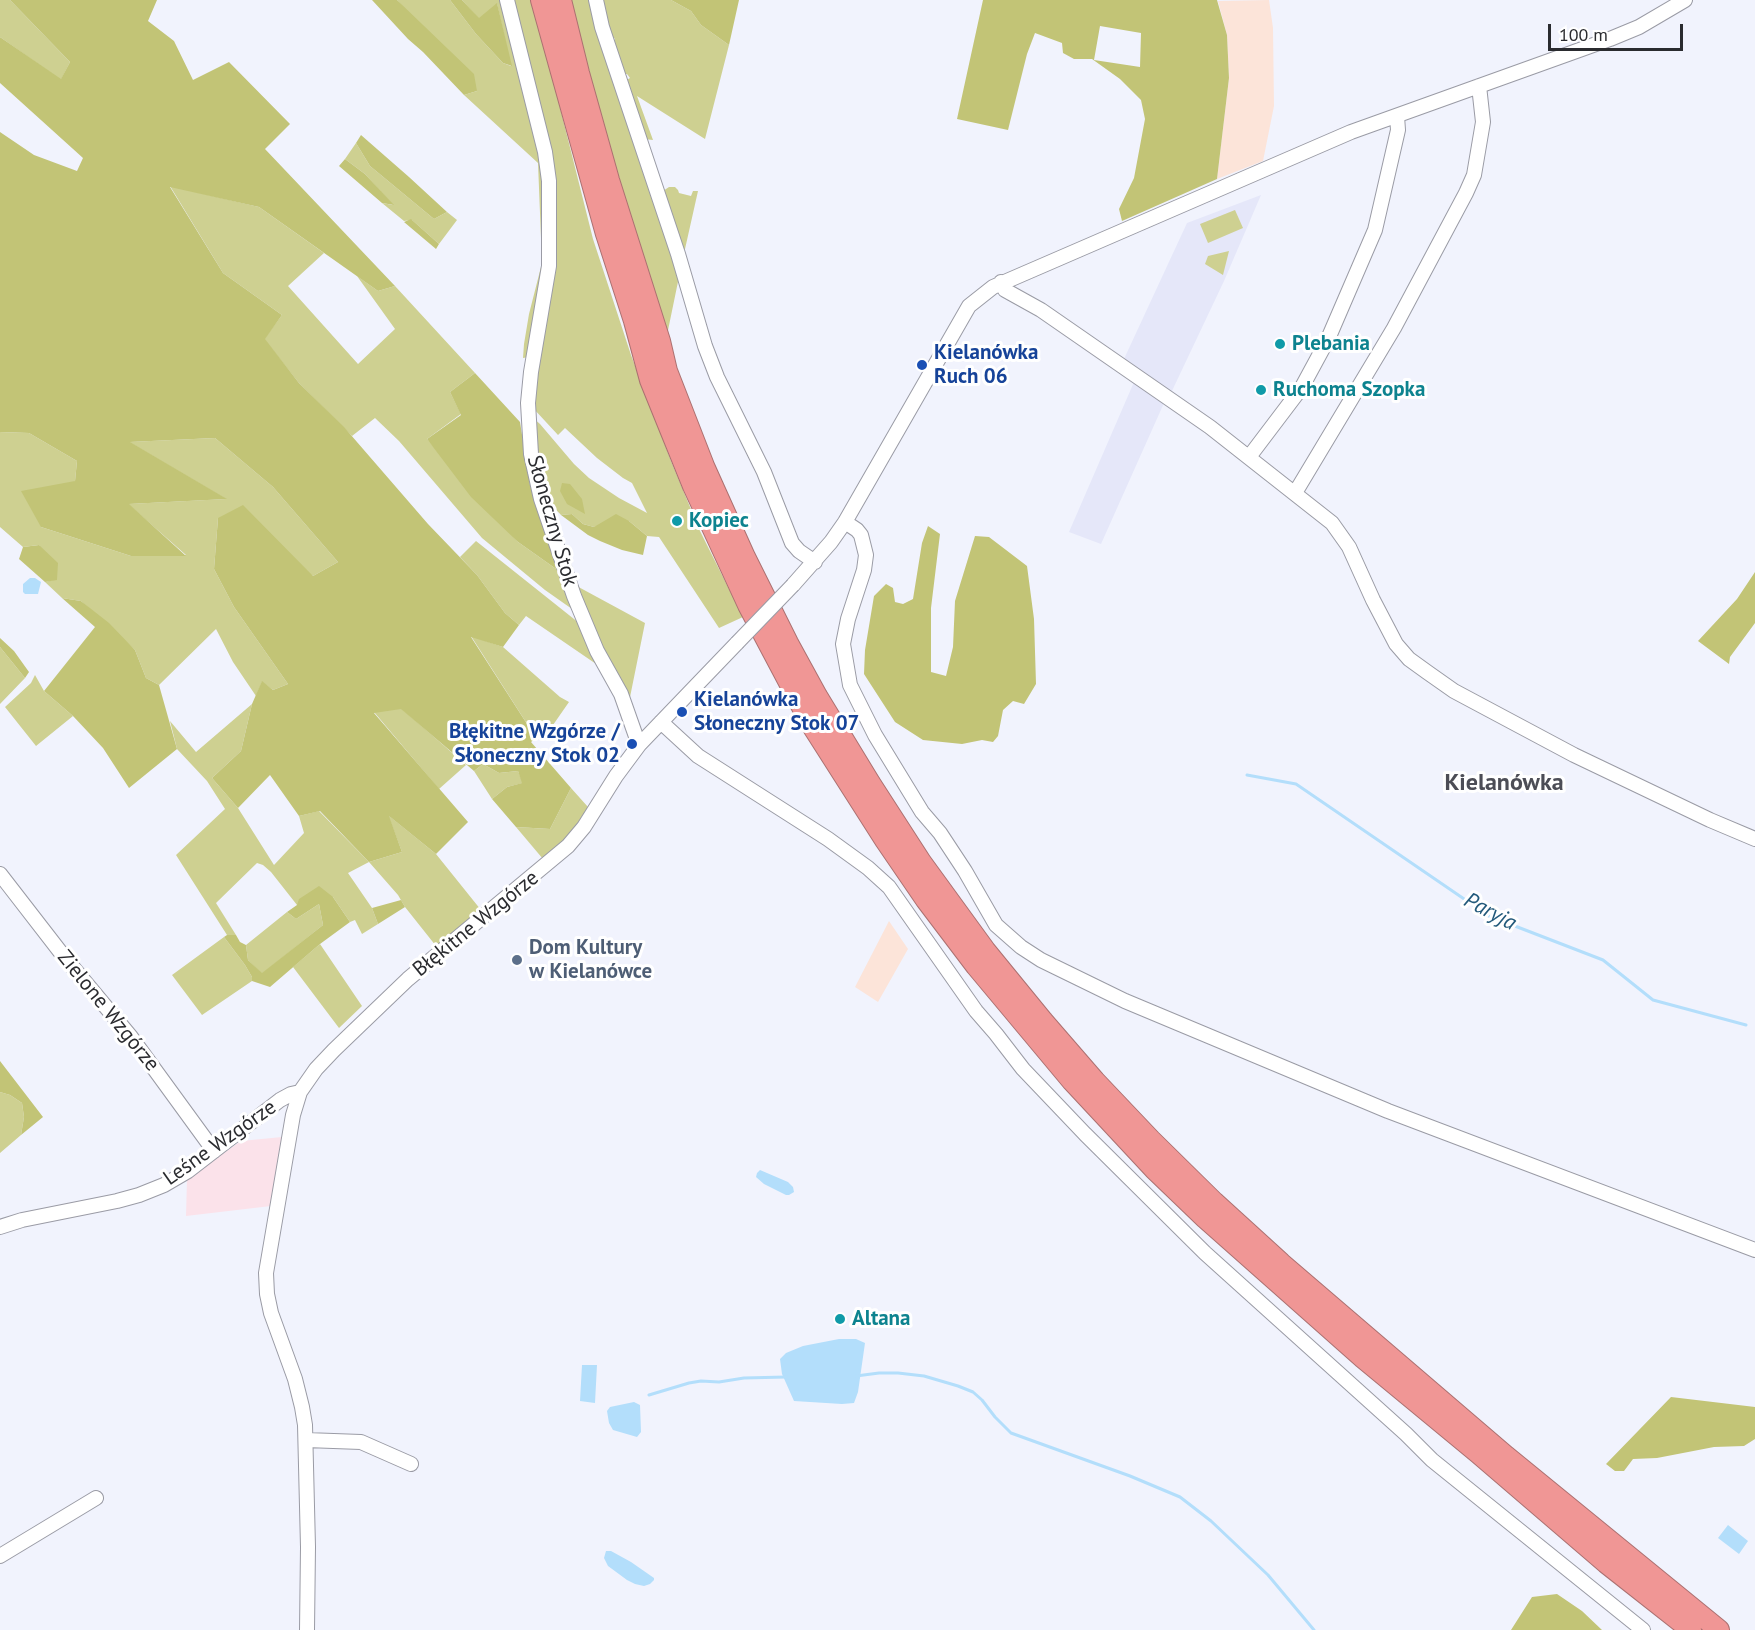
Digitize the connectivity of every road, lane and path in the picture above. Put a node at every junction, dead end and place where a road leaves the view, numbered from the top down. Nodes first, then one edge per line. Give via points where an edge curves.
1 (507, 0) edge
2 (541, 0) edge
3 (561, 0) edge
4 (596, 0) edge
5 (1685, 0) edge
6 (1479, 86) junction
7 (1397, 116) junction
8 (1014, 276) junction
9 (1001, 282) junction
10 (1030, 303) junction
11 (1249, 457) junction
12 (1295, 493) junction
13 (846, 522) junction
14 (815, 562) junction
15 (661, 722) junction
16 (639, 745) junction
17 (1755, 839) edge
18 (0, 874) edge
19 (300, 1092) junction
20 (213, 1150) junction
21 (0, 1227) edge
22 (1755, 1250) edge
23 (306, 1440) junction
24 (411, 1464) dead end
25 (96, 1498) dead end
26 (0, 1556) edge
27 (307, 1630) edge
28 (1643, 1630) edge
29 (1691, 1630) edge
30 (1719, 1630) edge

1 - 16 street, Słoneczny Stok via 549,181 549,266 528,403 531,454 541,499 574,596 597,651 621,694
2 - 29 highway via 650,380 693,486 748,605 811,724 926,900 1072,1081 1205,1218 1363,1358
3 - 30 highway via 609,180 667,371 704,466 745,557 817,696 927,870 1043,1021 1143,1132 1214,1202 1497,1449
4 - 14 street via 705,346 764,472 792,543
5 - 6 street, Błękitne Wzgórze via 1639,27
6 - 7 street, Błękitne Wzgórze
6 - 12 street via 1483,122 1474,175 1466,193 1394,328
7 - 8 street, Błękitne Wzgórze
7 - 11 street via 1398,130 1375,230 1328,339 1302,387
8 - 9 street, Błękitne Wzgórze
8 - 10 street
9 - 10 street via 1005,290
9 - 13 street, Błękitne Wzgórze via 977,297 960,319
10 - 11 street
11 - 12 street
12 - 17 street via 1332,523 1349,547 1376,607 1409,659 1454,691 1574,755
13 - 14 street, Błękitne Wzgórze
13 - 22 street via 861,535 866,555 843,644 850,685 922,812 965,871 996,925 1021,947 1125,1001 1388,1111
14 - 15 street, Błękitne Wzgórze, bridge
15 - 16 street, Błękitne Wzgórze
15 - 28 street via 698,756 828,839 889,887 976,1011 1023,1069 1205,1253 1432,1460
16 - 19 street, Błękitne Wzgórze via 568,846 408,979 334,1050
18 - 20 street, Zielone Wzgórze via 131,1037
19 - 20 street, Leśne Wzgórze via 280,1100
19 - 23 street via 266,1273 271,1313 302,1407
20 - 21 street, Leśne Wzgórze via 164,1185 139,1195
23 - 24 street via 361,1442
23 - 27 street
25 - 26 street

